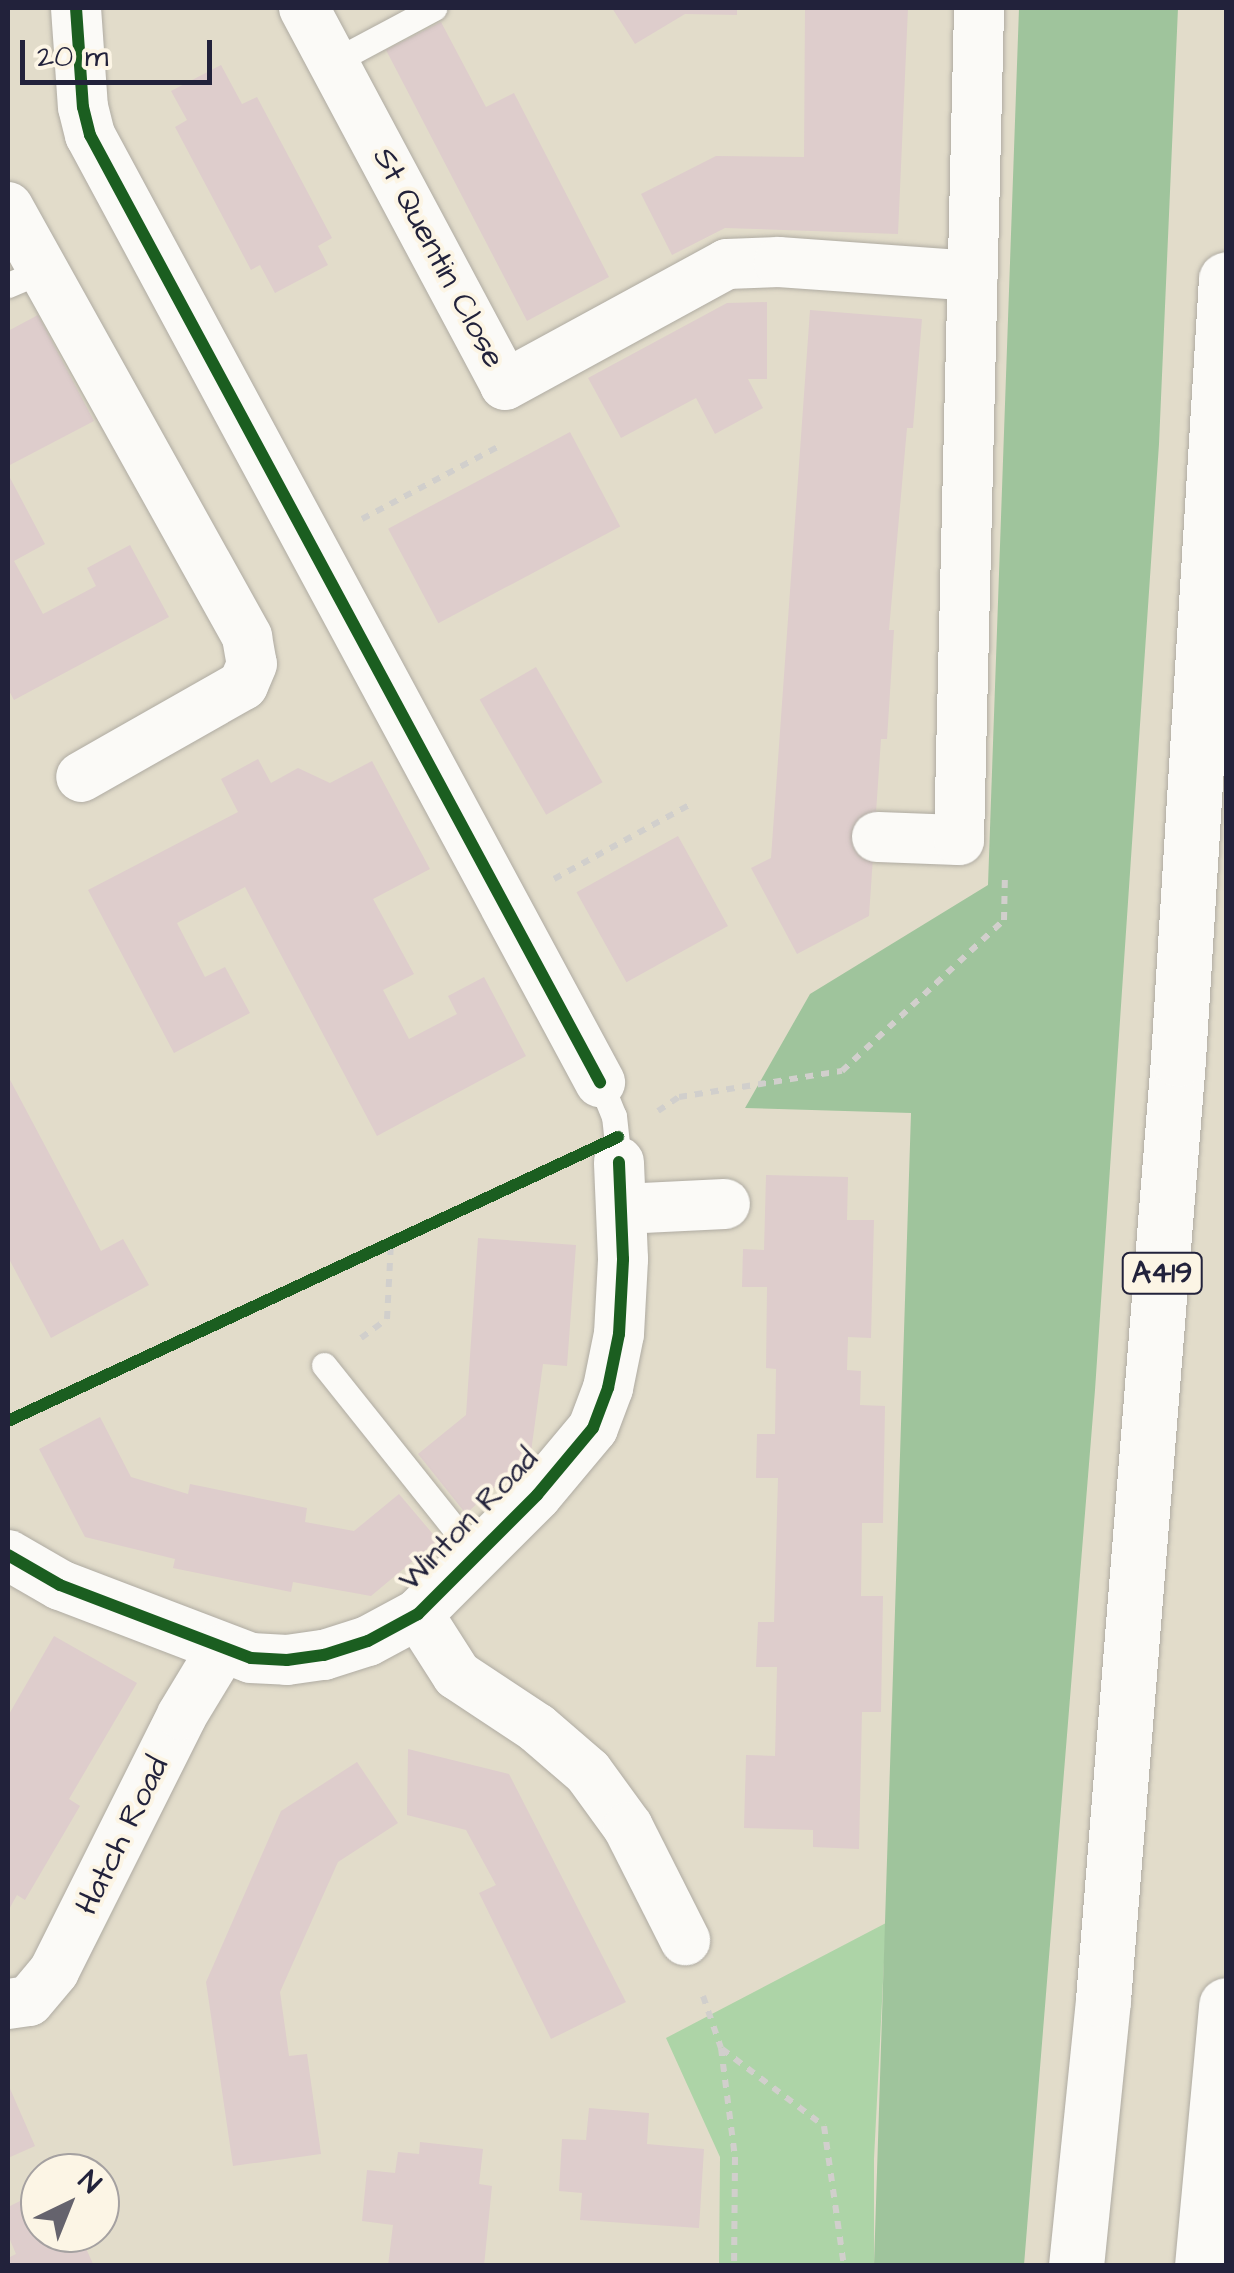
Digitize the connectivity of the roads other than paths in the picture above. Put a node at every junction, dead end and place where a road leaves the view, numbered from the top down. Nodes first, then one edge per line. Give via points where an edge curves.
1 (76, 8) edge
2 (304, 8) edge
3 (434, 8) edge
4 (979, 8) edge
5 (333, 62) junction
6 (8, 208) edge
7 (972, 276) junction
8 (24, 278) edge
9 (1226, 280) edge
10 (80, 778) dead end
11 (877, 837) dead end
12 (600, 1082) joint
13 (620, 1169) junction
14 (724, 1204) dead end
15 (324, 1365) road end
16 (8, 1555) edge
17 (477, 1558) junction
18 (418, 1614) junction
19 (222, 1649) junction
20 (685, 1940) road end
21 (8, 2004) edge
22 (1226, 2005) edge
23 (1076, 2266) edge
24 (1202, 2266) edge

1 - 12 street via 90,135
2 - 5 street, St Quentin Close
3 - 5 lane
4 - 7 street
5 - 7 street, St Quentin Close via 505,385 726,264
6 - 8 street
7 - 11 street via 959,840
8 - 10 street via 247,636 252,664 243,685
9 - 23 highway, A419 via 1178,1059
12 - 13 lane
13 - 14 street
13 - 17 street, Winton Road via 619,1334 608,1388 593,1428
15 - 17 lane
16 - 19 street, Winton Road via 60,1585
17 - 18 street, Winton Road
18 - 19 street, Winton Road via 324,1655 288,1660
18 - 20 street, Winton Road via 457,1676 537,1728 588,1772 628,1826
19 - 21 street, Hatch Road via 54,1971 29,2001
22 - 24 highway

